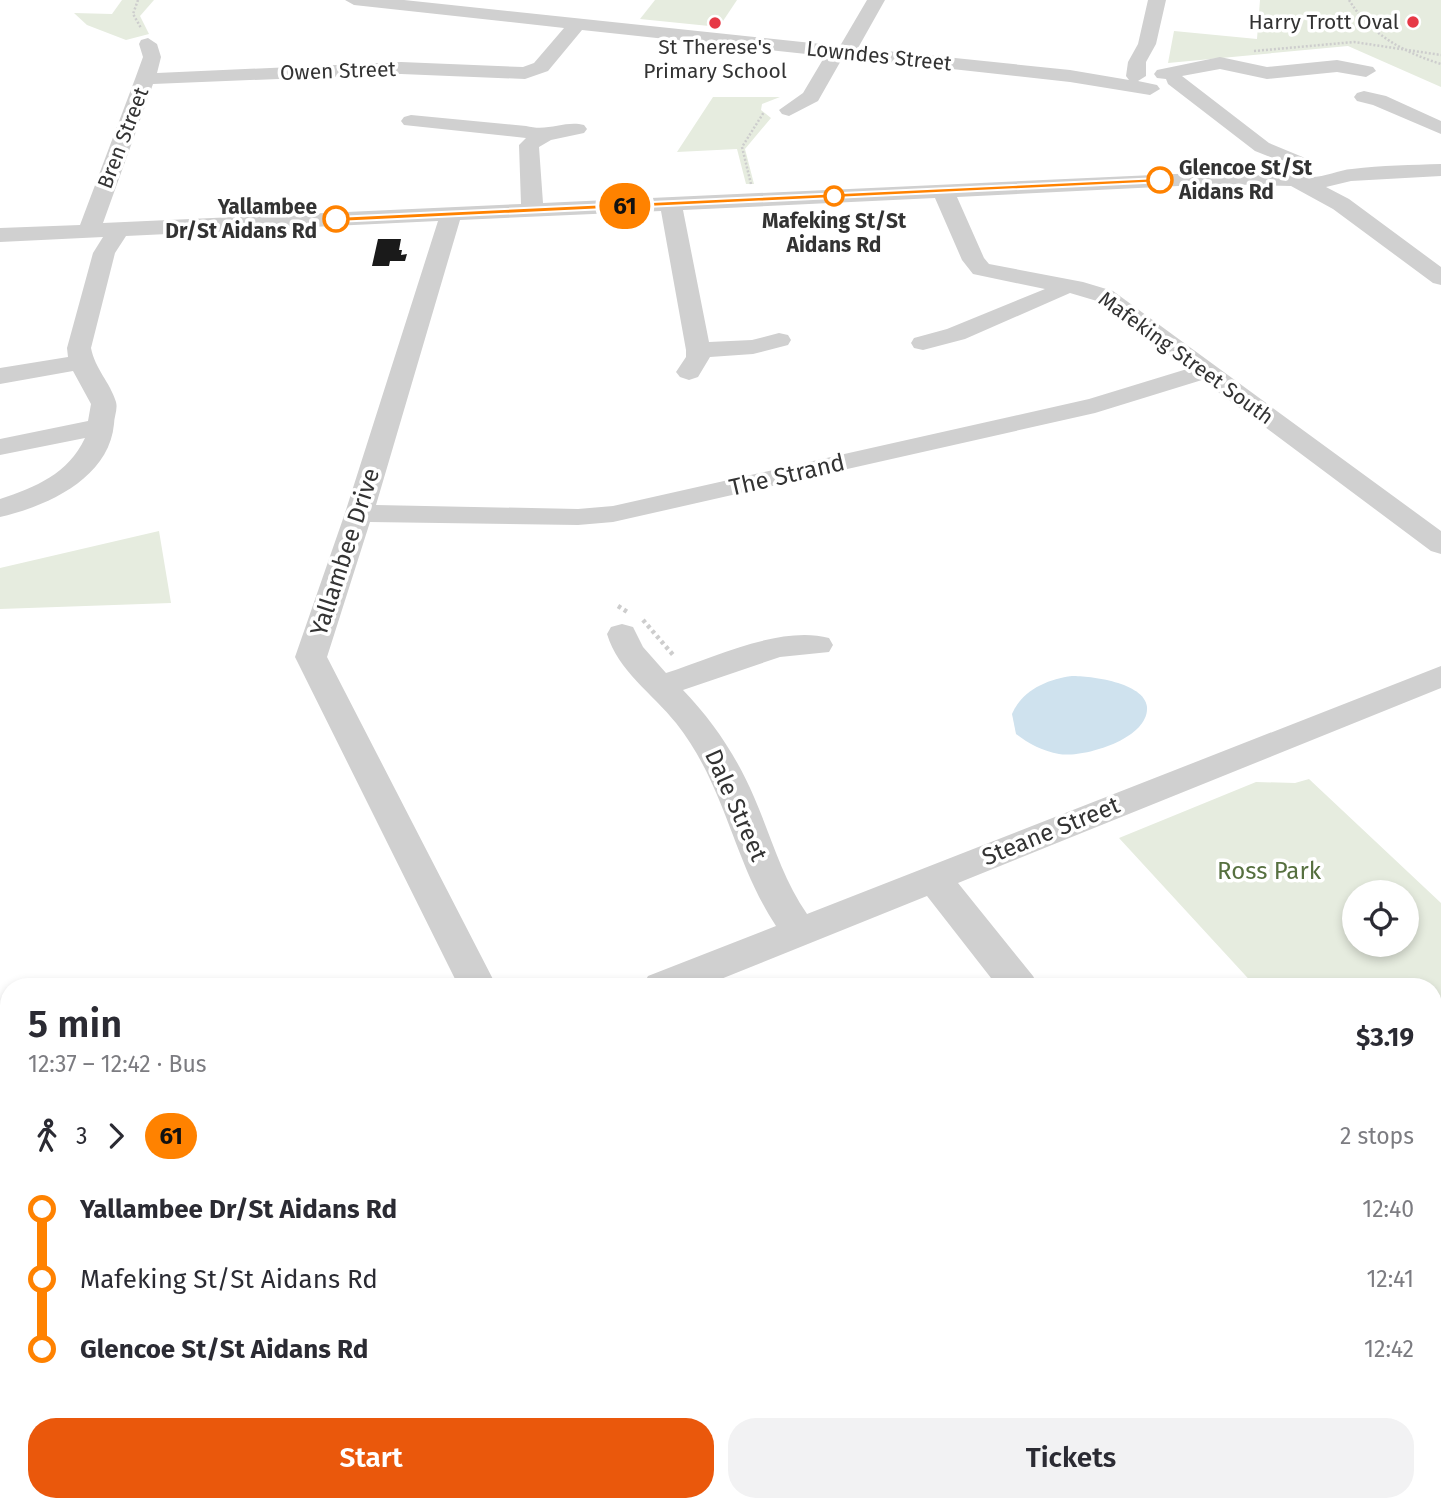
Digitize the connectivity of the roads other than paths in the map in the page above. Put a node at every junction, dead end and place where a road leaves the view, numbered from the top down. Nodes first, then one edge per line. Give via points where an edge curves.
1 (354, 0) edge
2 (876, 0) edge
3 (1157, 0) edge
4 (477, 6) edge
5 (578, 24) junction
6 (148, 44) road end
7 (1147, 44) junction
8 (841, 52) junction
9 (1366, 71) dead end
10 (145, 79) junction
11 (1154, 80) junction
12 (1364, 97) dead end
13 (789, 110) dead end
14 (411, 121) dead end
15 (1441, 128) edge
16 (578, 129) dead end
17 (540, 136) junction
18 (1441, 168) edge
19 (1301, 173) junction
20 (943, 190) junction
21 (671, 203) junction
22 (532, 210) junction
23 (451, 214) junction
24 (0, 235) edge
25 (105, 235) junction
26 (0, 250) edge
27 (1441, 278) edge
28 (1065, 286) junction
29 (779, 340) dead end
30 (923, 343) dead end
31 (81, 362) junction
32 (1206, 371) junction
33 (0, 376) edge
34 (102, 426) junction
35 (0, 447) edge
36 (0, 509) edge
37 (359, 513) junction
38 (1441, 545) edge
39 (622, 634) dead end
40 (818, 645) dead end
41 (1438, 680) edge
42 (662, 686) junction
43 (933, 878) junction
44 (799, 932) junction
45 (473, 978) edge
46 (684, 978) edge
47 (1013, 978) edge

1 - 4 street, Lowndes Street
2 - 8 street
3 - 7 street
4 - 5 street, Lowndes Street
5 - 8 street, Lowndes Street
5 - 10 street, Owen Street via 535,75 401,68
6 - 10 street, Bren Street via 152,57
7 - 11 street
7 - 11 street via 1137,62
8 - 11 street, Lowndes Street via 1070,76
8 - 13 street via 811,97
9 - 11 street via 1336,66 1267,73 1220,63
10 - 25 street, Bren Street
11 - 19 street via 1207,107
12 - 15 street
14 - 17 street
16 - 17 street
17 - 22 street via 527,149
18 - 19 street
19 - 20 street
19 - 27 street
20 - 21 street
20 - 28 street, Mafeking Street South via 977,266
21 - 22 street
21 - 29 street via 693,361
22 - 23 street
23 - 25 street
23 - 37 street, Yallambee Drive
24 - 25 street
25 - 26 street
25 - 31 street, Bren Street via 81,337
28 - 30 street via 956,334
28 - 32 street, Mafeking Street South via 1105,296
31 - 33 street
31 - 34 street via 102,396
32 - 37 street, The Strand via 1095,405 613,514
32 - 38 street, Mafeking Street South
34 - 35 street
34 - 36 street via 91,453 73,475 44,493
37 - 45 street, Yallambee Drive via 311,657
39 - 42 street, Dale Street via 629,651
40 - 42 street via 777,647
41 - 43 street, Steane Street
42 - 44 street, Dale Street via 716,754 776,897
43 - 44 street, Steane Street
43 - 47 street
44 - 46 street, Steane Street

